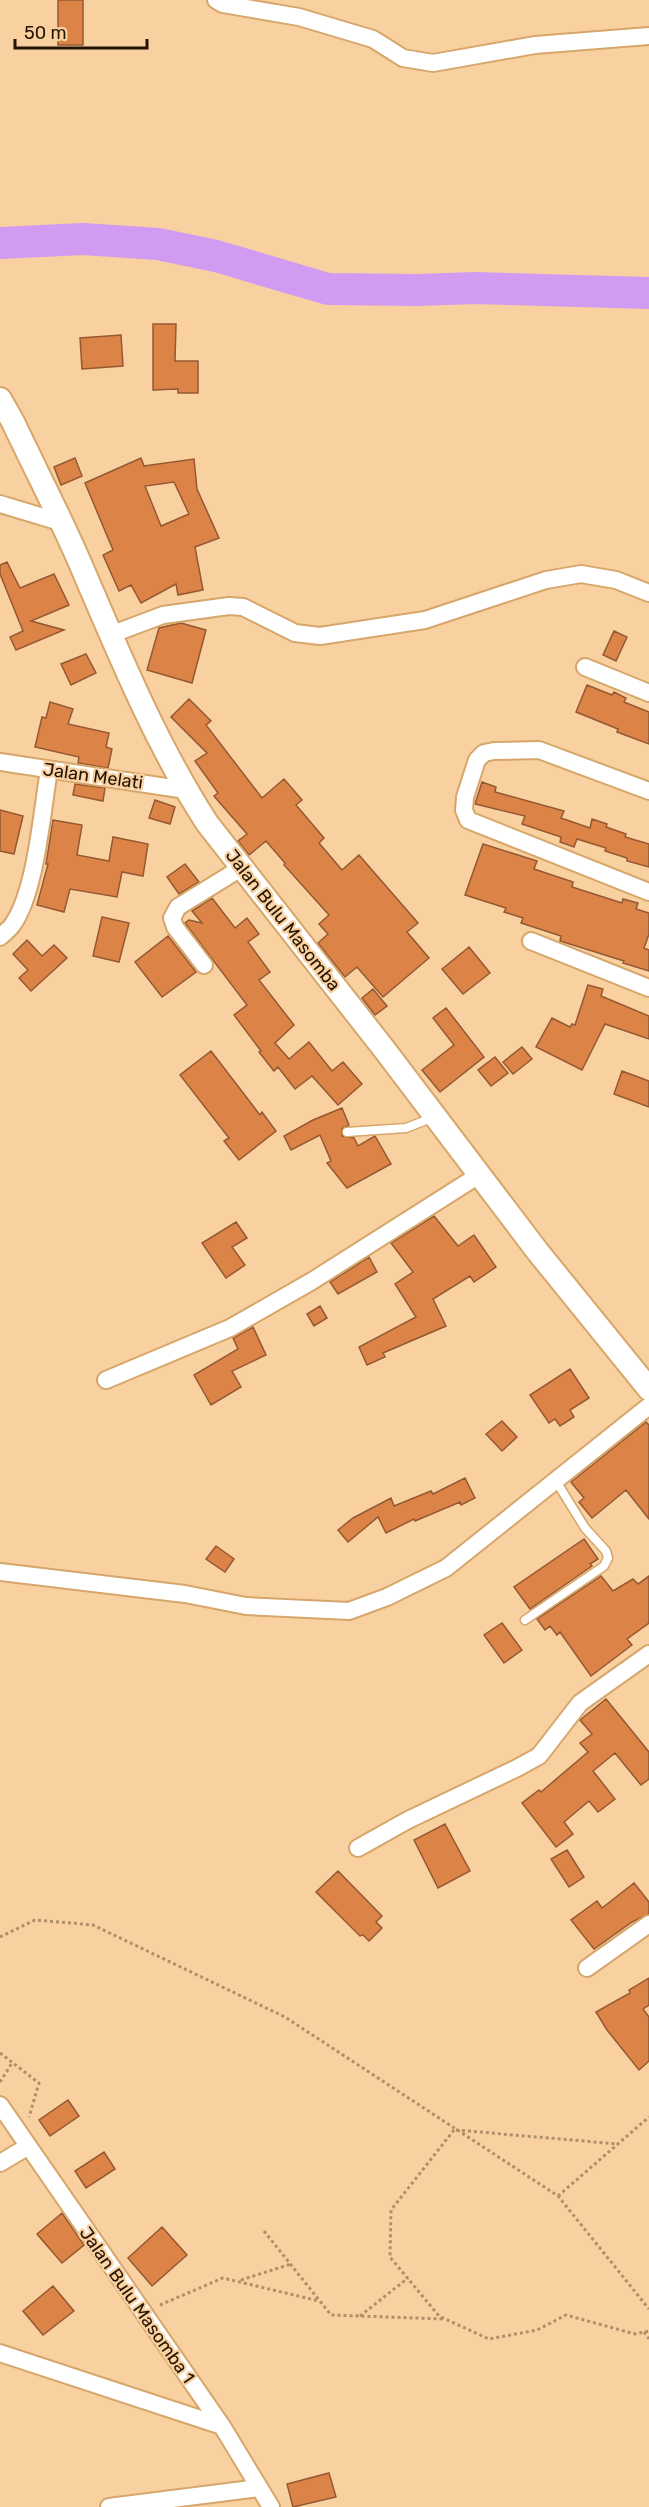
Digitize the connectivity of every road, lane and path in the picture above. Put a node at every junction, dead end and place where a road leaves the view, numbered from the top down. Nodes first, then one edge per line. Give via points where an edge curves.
1 (216, 0) edge
2 (649, 36) edge
3 (0, 399) edge
4 (0, 504) edge
5 (60, 522) junction
6 (649, 593) edge
7 (110, 635) junction
8 (585, 667) dead end
9 (649, 693) edge
10 (0, 762) edge
11 (49, 770) junction
12 (186, 790) junction
13 (649, 791) edge
14 (242, 868) junction
15 (649, 892) edge
16 (0, 937) edge
17 (531, 941) dead end
18 (204, 965) dead end
19 (649, 988) edge
20 (434, 1116) junction
21 (347, 1132) dead end
22 (479, 1175) junction
23 (106, 1380) dead end
24 (649, 1389) edge
25 (649, 1406) edge
26 (556, 1481) junction
27 (0, 1572) edge
28 (525, 1620) dead end
29 (649, 1654) edge
30 (358, 1848) dead end
31 (649, 1924) edge
32 (0, 1937) edge
33 (587, 1968) dead end
34 (0, 2053) edge
35 (12, 2063) junction
36 (0, 2082) edge
37 (0, 2105) edge
38 (649, 2117) edge
39 (454, 2130) junction
40 (25, 2143) junction
41 (618, 2144) junction
42 (0, 2163) edge
43 (558, 2196) junction
44 (264, 2231) dead end
45 (291, 2264) junction
46 (408, 2278) junction
47 (238, 2281) junction
48 (320, 2301) junction
49 (649, 2309) edge
50 (143, 2313) junction
51 (360, 2316) junction
52 (446, 2319) junction
53 (649, 2331) edge
54 (644, 2332) junction
55 (649, 2339) edge
56 (0, 2353) edge
57 (222, 2426) junction
58 (260, 2488) junction
59 (110, 2507) edge
60 (271, 2507) edge

1 - 2 street via 299,17 373,39 403,58 433,63 535,45
3 - 5 street, Jalan Bulu Masomba
4 - 5 street
5 - 7 street, Jalan Bulu Masomba
6 - 7 street via 616,580 581,574 546,580 425,620 320,636 295,633 243,608 229,606 163,615
7 - 12 street, Jalan Bulu Masomba
8 - 9 street
10 - 11 street, Jalan Melati
11 - 12 street, Jalan Melati
11 - 16 street via 23,905 13,925
12 - 14 street, Jalan Bulu Masomba
13 - 15 street via 539,750 494,751 477,760 464,810 468,820
14 - 18 street via 178,907 172,918
14 - 20 street, Jalan Bulu Masomba
17 - 19 street
20 - 21 lane via 406,1128
20 - 22 street, Jalan Bulu Masomba
22 - 23 street via 230,1328
22 - 24 street, Jalan Bulu Masomba
25 - 26 street
26 - 27 street via 446,1568 349,1611 246,1606 185,1594
26 - 28 lane via 608,1558 604,1566
29 - 30 street via 580,1702 539,1756
31 - 33 street
32 - 39 path via 34,1920 93,1925 285,2017
34 - 35 path
35 - 36 path
35 - 40 path via 39,2083
37 - 40 street, Jalan Bulu Masomba 1
38 - 41 path
39 - 41 path
39 - 43 path
39 - 46 path via 391,2210 390,2257
40 - 42 street
40 - 50 street, Jalan Bulu Masomba 1
41 - 43 path
43 - 49 path
44 - 45 path
45 - 47 path
45 - 48 path
46 - 51 path
46 - 52 path via 439,2316
47 - 48 path
47 - 50 path via 223,2277
48 - 51 path via 332,2315
50 - 57 street, Jalan Bulu Masomba 1
51 - 52 path
52 - 54 path via 489,2339 537,2330 566,2315 635,2334
53 - 54 path
54 - 55 path
56 - 57 street
57 - 58 street, Jalan Bulu Masomba 1
58 - 59 street
58 - 60 street, Jalan Bulu Masomba 1

